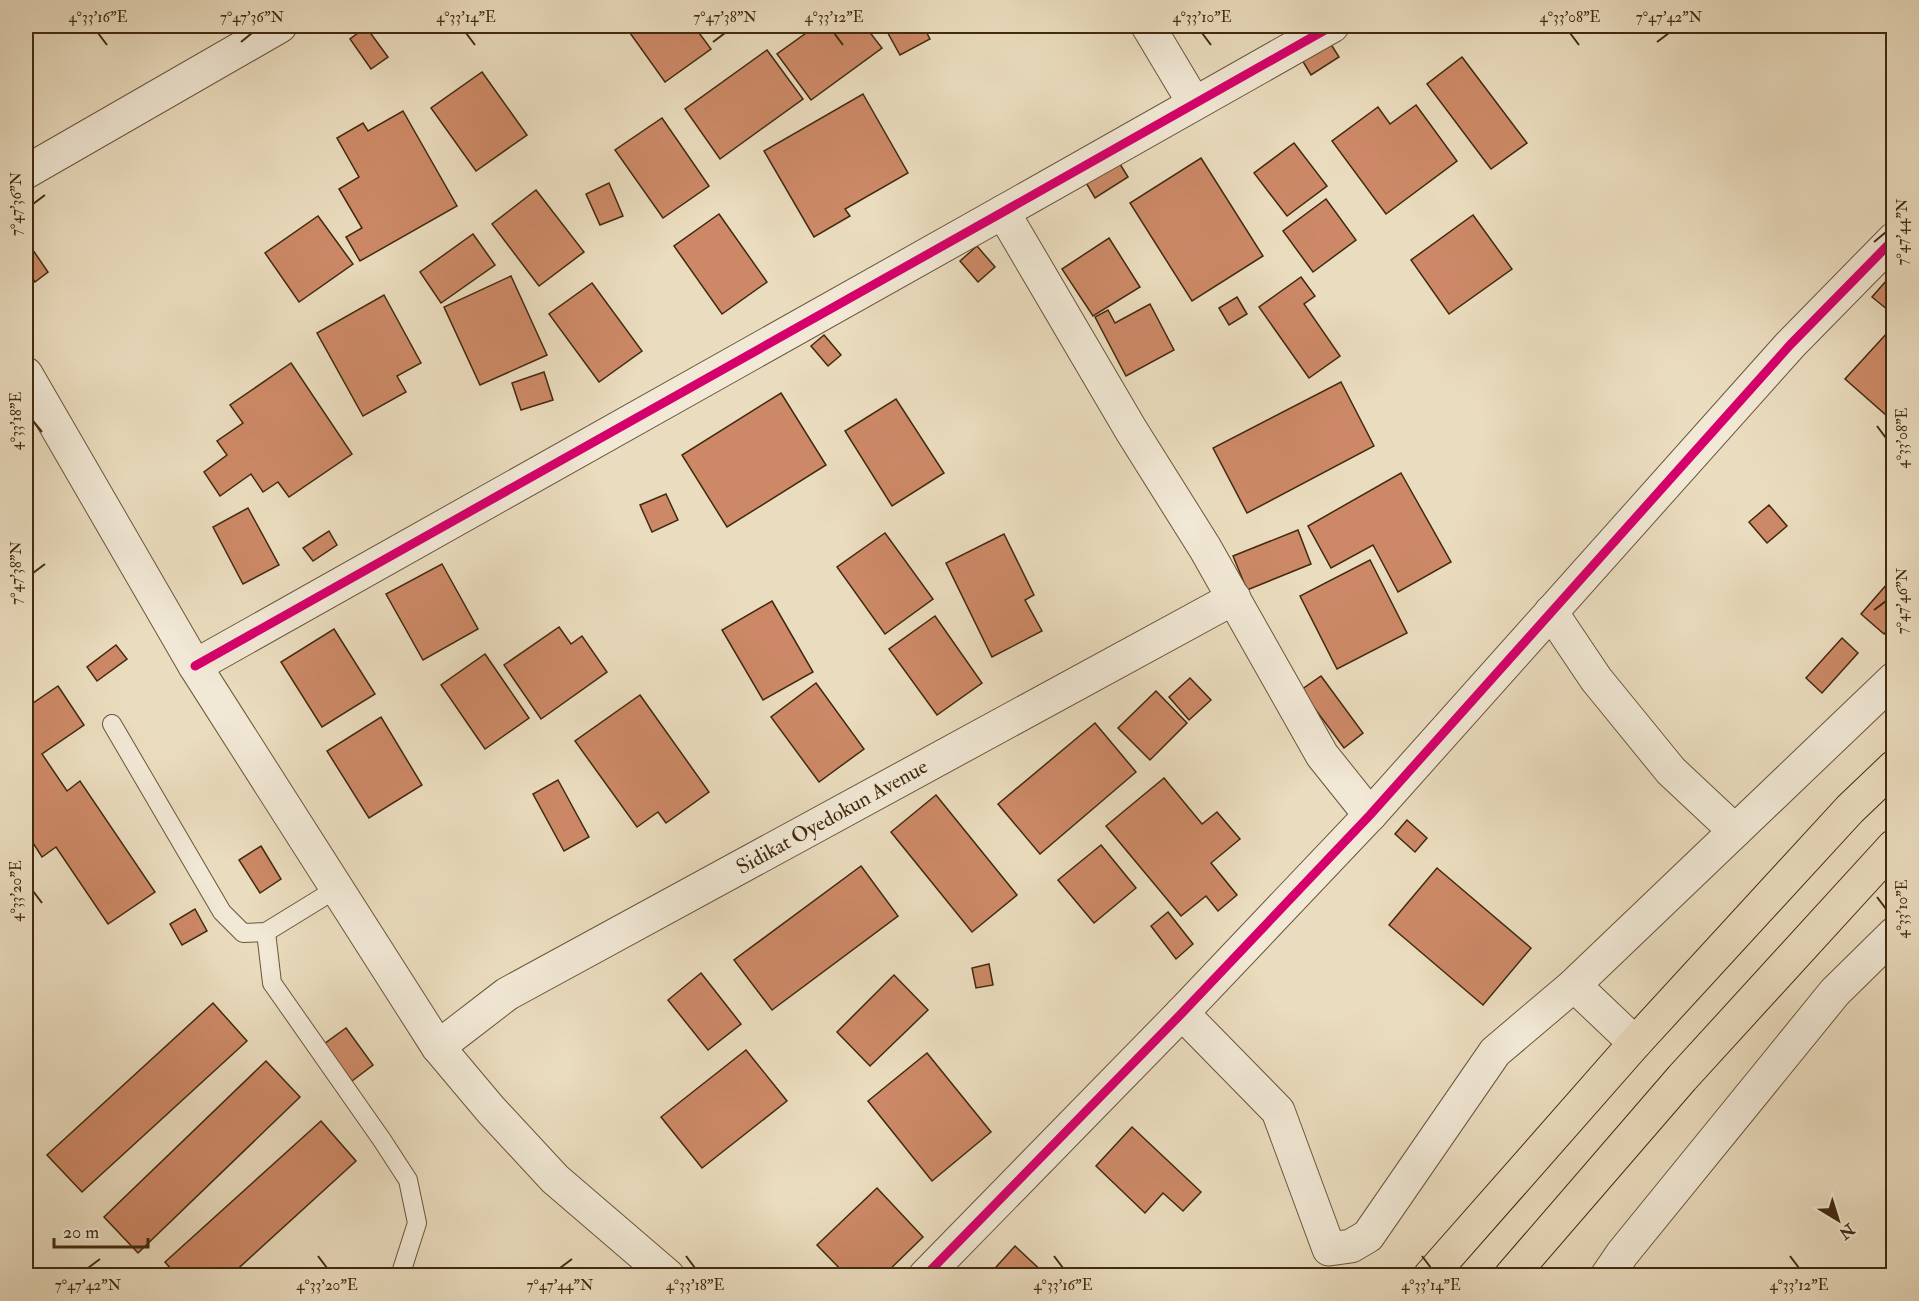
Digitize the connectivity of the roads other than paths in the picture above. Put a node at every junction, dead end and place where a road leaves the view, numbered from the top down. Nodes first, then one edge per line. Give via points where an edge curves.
1 (280, 26) edge
2 (1148, 26) edge
3 (1332, 26) edge
4 (1194, 103) junction
5 (26, 172) edge
6 (1004, 212) junction
7 (1893, 239) edge
8 (26, 374) edge
9 (1234, 598) junction
10 (1551, 612) junction
11 (195, 666) junction
12 (1893, 679) edge
13 (112, 724) dead end
14 (1893, 767) edge
15 (1370, 815) junction
16 (1735, 831) junction
17 (1893, 846) edge
18 (336, 889) junction
19 (266, 932) junction
20 (1893, 934) edge
21 (1574, 985) junction
22 (1182, 1013) junction
23 (1635, 1043) junction
24 (438, 1047) junction
25 (400, 1275) edge
26 (668, 1275) edge
27 (925, 1275) edge
28 (1430, 1275) edge
29 (1510, 1275) edge
30 (1607, 1275) edge

1 - 5 street
2 - 4 street
3 - 4 street
4 - 6 street
6 - 9 street
6 - 11 street
7 - 10 street via 1790,345
8 - 11 street
9 - 15 street via 1322,755
9 - 24 street, Sidikat Oyedokun Avenue via 507,994
10 - 15 street
10 - 16 street via 1596,679 1671,771
11 - 18 street
12 - 16 street
13 - 19 lane via 222,912 243,933
14 - 23 highway via 1850,808
15 - 22 street
16 - 21 street
17 - 29 highway
18 - 19 lane
18 - 24 street
19 - 25 lane via 272,983 408,1180 417,1223
20 - 30 street via 1835,992
21 - 22 street via 1495,1052 1368,1236 1351,1245 1329,1249 1278,1111
21 - 23 street
22 - 27 street
23 - 28 highway
24 - 26 street via 555,1179

